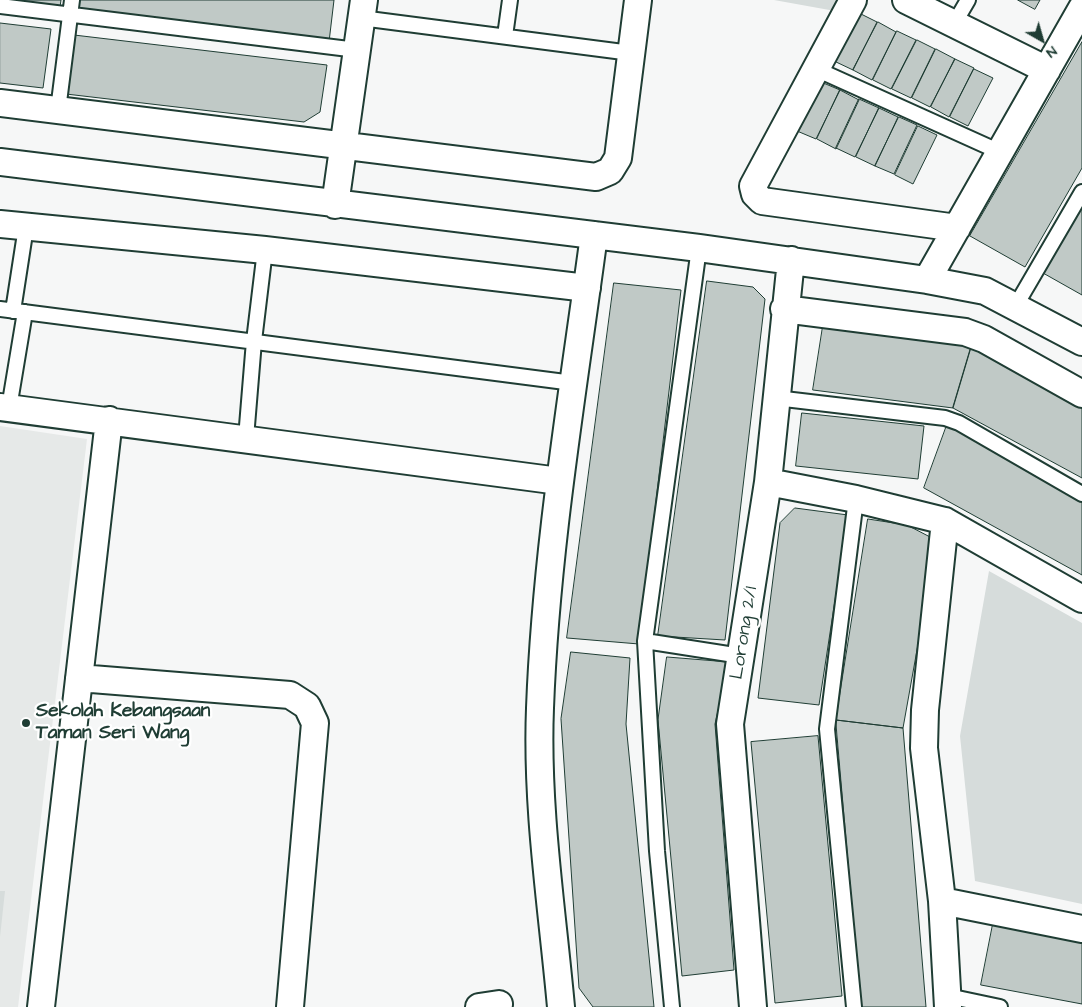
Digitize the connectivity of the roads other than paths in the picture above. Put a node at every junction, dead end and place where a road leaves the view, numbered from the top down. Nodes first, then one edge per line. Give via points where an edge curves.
1 (72, 0) edge
2 (510, 0) edge
3 (638, 0) edge
4 (853, 0) edge
5 (906, 0) edge
6 (968, 0) edge
7 (0, 6) edge
8 (1082, 8) edge
9 (362, 9) edge
10 (70, 16) junction
11 (954, 24) junction
12 (505, 36) junction
13 (357, 50) junction
14 (631, 53) junction
15 (816, 69) junction
16 (1047, 70) junction
17 (0, 103) edge
18 (58, 110) junction
19 (343, 144) junction
20 (1000, 152) junction
21 (0, 162) edge
22 (1082, 192) edge
23 (335, 205) junction
24 (0, 224) edge
25 (26, 227) junction
26 (957, 228) junction
27 (594, 235) junction
28 (699, 248) junction
29 (265, 250) junction
30 (790, 260) junction
31 (927, 280) junction
32 (587, 288) junction
33 (1015, 307) junction
34 (784, 309) junction
35 (13, 310) edge
36 (254, 341) junction
37 (1082, 342) edge
38 (573, 383) junction
39 (1082, 394) edge
40 (776, 398) junction
41 (5, 407) edge
42 (109, 420) junction
43 (246, 438) junction
44 (559, 481) junction
45 (768, 482) junction
46 (1082, 494) edge
47 (856, 499) junction
48 (945, 521) junction
49 (1082, 599) edge
50 (645, 641) junction
51 (741, 656) junction
52 (79, 678) junction
53 (942, 901) junction
54 (1082, 929) edge
55 (948, 1002) edge
56 (41, 1007) edge
57 (290, 1007) edge
58 (561, 1007) edge
59 (672, 1007) edge
60 (753, 1007) edge
61 (854, 1007) edge
62 (1000, 1007) edge

1 - 10 lane
2 - 12 lane
3 - 14 street
4 - 15 street
5 - 11 street
6 - 11 lane
7 - 10 lane
8 - 16 street
9 - 12 lane
9 - 13 street
10 - 13 lane
10 - 18 lane
11 - 16 street
12 - 14 lane
13 - 19 street
14 - 19 street via 618,158 610,171 596,177
15 - 20 lane
15 - 26 street via 753,186 755,194 762,201
16 - 20 street
17 - 18 street
18 - 19 street
19 - 23 street
20 - 26 street
21 - 23 street
22 - 33 lane
23 - 27 street
24 - 25 street
25 - 29 street
25 - 35 lane
26 - 31 street
27 - 28 street
27 - 32 street
28 - 30 street
28 - 50 lane
29 - 32 street
29 - 36 lane
30 - 31 street
30 - 34 street, Lorong 2/1
31 - 33 street via 985,291
32 - 38 street
33 - 37 street
34 - 39 street via 965,332 984,339
34 - 40 street, Lorong 2/1
35 - 36 lane
35 - 41 lane
36 - 38 lane
36 - 43 lane
38 - 44 street
40 - 45 street, Lorong 2/1
40 - 46 lane via 945,418
41 - 42 street
42 - 43 street
42 - 52 street
43 - 44 street
44 - 58 street via 540,709 541,792
45 - 47 street
45 - 51 street, Lorong 2/1
47 - 48 street
47 - 61 lane via 827,729
48 - 49 street
48 - 53 street via 924,730
50 - 51 lane
50 - 59 lane via 657,851
51 - 60 street, Lorong 2/1 via 730,724
52 - 56 street
52 - 57 street via 290,695 307,706 315,723
53 - 54 street
53 - 55 street
55 - 62 lane

